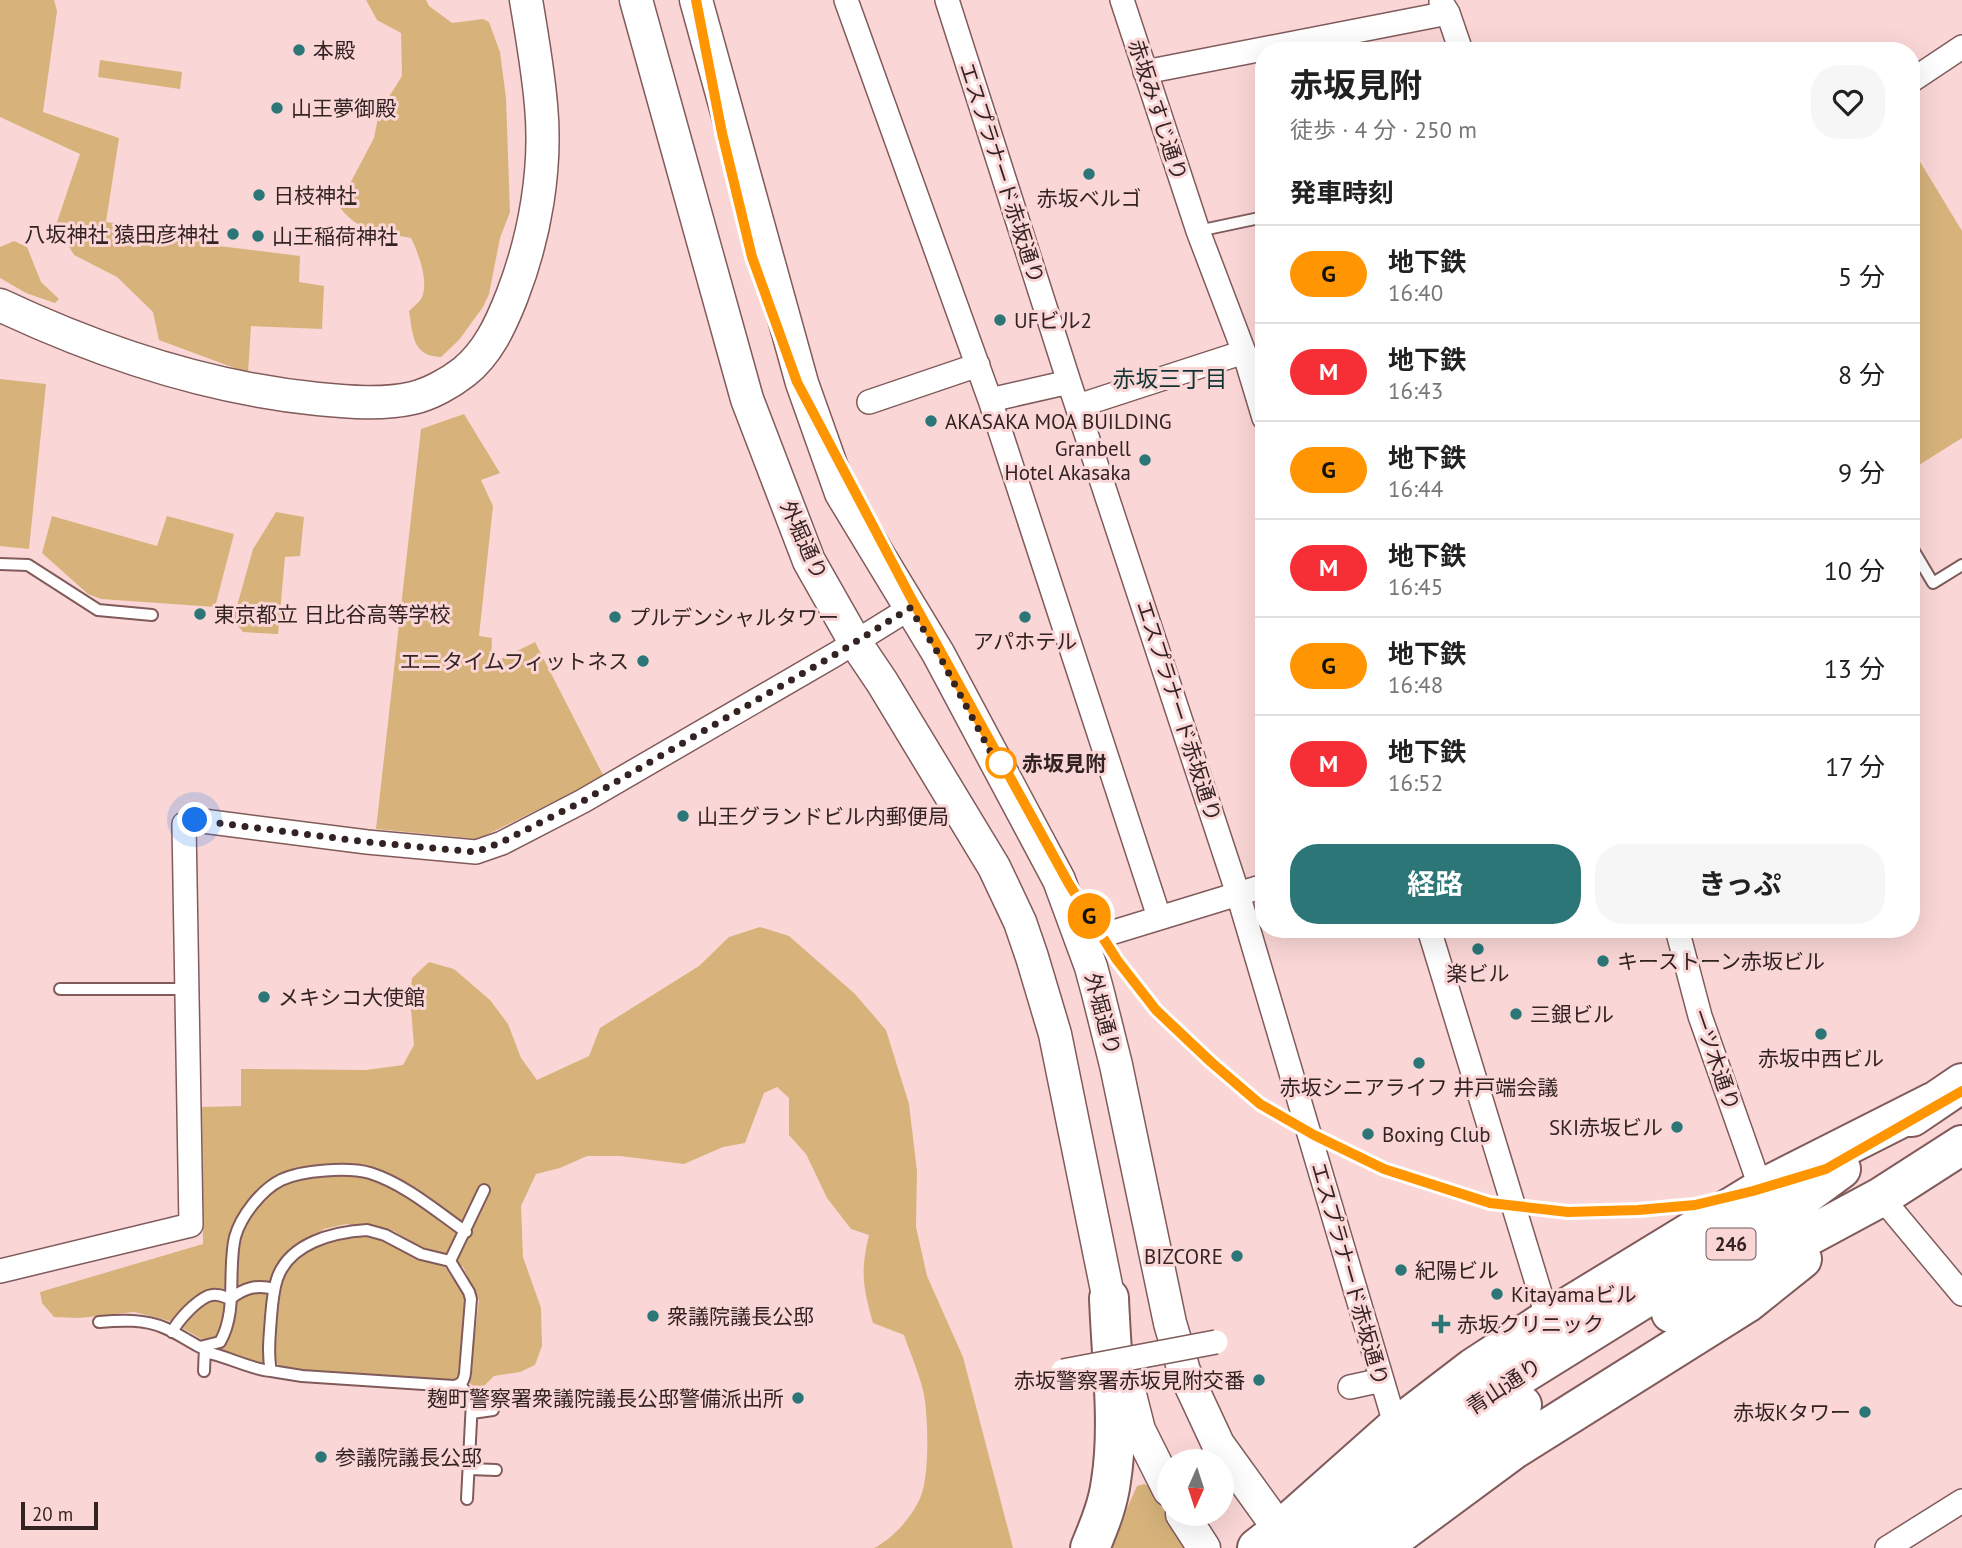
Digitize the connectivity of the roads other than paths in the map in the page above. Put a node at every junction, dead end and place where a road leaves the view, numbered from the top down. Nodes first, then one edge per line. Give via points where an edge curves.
1 (526, 0) edge
2 (696, 0) edge
3 (846, 0) edge
4 (947, 0) edge
5 (1122, 0) edge
6 (643, 2) edge
7 (1445, 5) edge
8 (1279, 42) edge
9 (1458, 42) edge
10 (1255, 47) edge
11 (1962, 47) edge
12 (1145, 72) junction
13 (1920, 76) edge
14 (1255, 218) edge
15 (1196, 225) junction
16 (0, 305) edge
17 (1244, 352) junction
18 (978, 365) junction
19 (1069, 382) junction
20 (1255, 388) edge
21 (990, 400) junction
22 (869, 402) dead end
23 (1078, 406) junction
24 (1920, 562) edge
25 (0, 564) edge
26 (1962, 565) edge
27 (910, 608) junction
28 (152, 615) dead end
29 (855, 642) junction
30 (1255, 889) edge
31 (1238, 894) junction
32 (1159, 917) junction
33 (1432, 938) edge
34 (1679, 938) edge
35 (1081, 942) junction
36 (60, 989) dead end
37 (187, 989) junction
38 (1948, 1092) edge
39 (1962, 1145) edge
40 (1761, 1189) junction
41 (484, 1190) dead end
42 (1881, 1198) junction
43 (466, 1232) junction
44 (450, 1261) junction
45 (0, 1271) edge
46 (274, 1289) junction
47 (1962, 1294) edge
48 (1109, 1298) junction
49 (230, 1299) junction
50 (1548, 1319) junction
51 (99, 1322) dead end
52 (172, 1332) junction
53 (1216, 1342) dead end
54 (205, 1350) junction
55 (204, 1371) dead end
56 (271, 1371) junction
57 (1063, 1371) dead end
58 (1373, 1382) dead end
59 (460, 1384) junction
60 (1528, 1385) junction
61 (1350, 1387) dead end
62 (493, 1410) dead end
63 (472, 1413) junction
64 (1396, 1427) junction
65 (1157, 1466) edge
66 (469, 1469) junction
67 (496, 1470) dead end
68 (467, 1499) dead end
69 (1962, 1501) edge
70 (1190, 1526) edge
71 (1281, 1542) edge
72 (1090, 1548) edge
73 (1204, 1548) edge
74 (1348, 1548) edge
75 (1385, 1548) edge
76 (1887, 1548) edge

1 - 16 main road via 542,136 524,264 500,325 484,351 465,371 435,390 413,398 374,401 250,390 132,358
2 - 27 main road, 外堀通り via 802,383 841,493
3 - 18 street
4 - 19 street, エスプラナード赤坂通り
5 - 12 street, 赤坂みすじ通り
6 - 29 main road, 外堀通り via 747,399 809,561
7 - 8 street
7 - 9 street
10 - 12 street
11 - 13 street
12 - 15 street, 赤坂みすじ通り
14 - 15 lane
15 - 17 street, 赤坂みすじ通り
17 - 20 street, 赤坂みすじ通り
17 - 23 street
18 - 21 street
18 - 22 street
19 - 21 street
19 - 23 street, エスプラナード赤坂通り
21 - 32 street
23 - 31 street, エスプラナード赤坂通り
24 - 26 lane via 1933,583
25 - 28 lane via 28,565 98,610
27 - 29 street
27 - 35 main road, 外堀通り via 1059,880
29 - 37 street via 583,801 476,852 195,820 184,824
29 - 48 main road, 外堀通り via 994,867 1020,922 1055,1034
30 - 31 street
31 - 32 street
31 - 64 street, エスプラナード赤坂通り
32 - 35 street
33 - 50 street
34 - 40 street, 一ツ木通り via 1700,1016
35 - 71 main road, 外堀通り via 1116,1065 1184,1371 1217,1444
36 - 37 lane
37 - 45 street via 191,1225
38 - 40 highway
38 - 60 highway, 青山通り / 246 via 1777,1216
39 - 42 highway, 青山通り / 246
40 - 50 highway
41 - 43 lane
42 - 47 street
42 - 60 highway, 青山通り / 246
42 - 75 highway via 1747,1303 1513,1450
43 - 44 lane
43 - 49 lane via 408,1191 372,1174 326,1170 281,1180 241,1220 230,1262
44 - 46 lane via 421,1254 385,1235 347,1231 329,1234 300,1251 278,1276
44 - 59 lane via 471,1299
46 - 49 lane via 251,1287
46 - 56 lane
48 - 65 main road, 外堀通り via 1139,1430
48 - 72 highway via 1114,1454 1103,1515
49 - 52 lane via 208,1297 178,1321
49 - 54 lane via 227,1329 220,1342
50 - 64 highway
51 - 52 lane via 147,1322
52 - 54 lane
53 - 57 street, bridge
54 - 55 lane
54 - 56 lane
56 - 59 lane
58 - 61 street
59 - 63 lane via 470,1395
60 - 71 highway, 青山通り / 246 via 1465,1410 1403,1460
60 - 74 highway, 青山通り / 246 via 1483,1431 1419,1481
62 - 63 lane
63 - 66 lane
64 - 71 highway
66 - 67 lane
66 - 68 lane
69 - 76 street
70 - 73 main road

